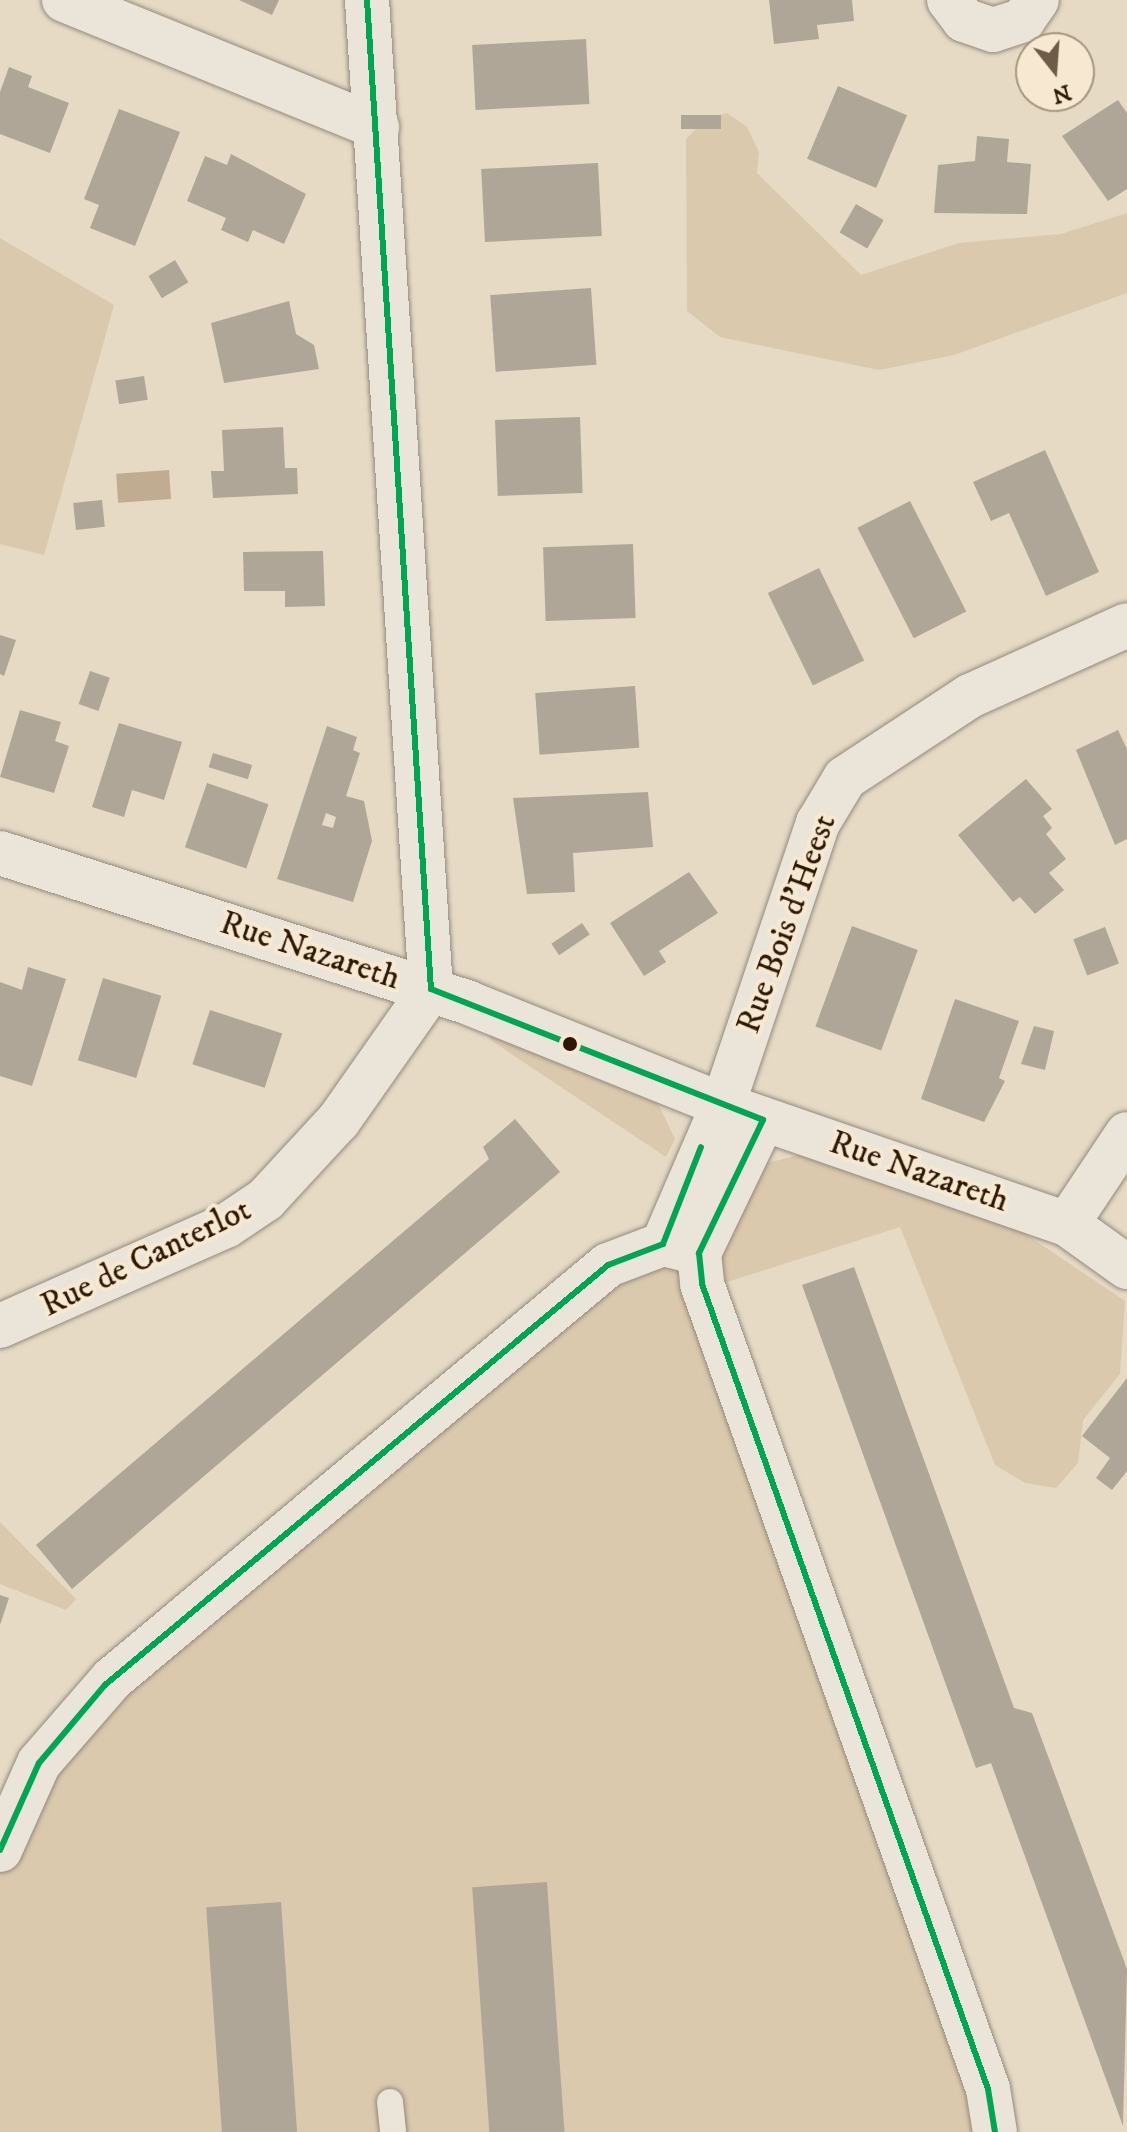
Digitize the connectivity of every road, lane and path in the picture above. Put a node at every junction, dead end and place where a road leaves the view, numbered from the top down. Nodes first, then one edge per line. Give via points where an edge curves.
1 (64, 0) edge
2 (367, 0) edge
3 (949, 0) edge
4 (1037, 0) edge
5 (377, 127) junction
6 (1127, 625) edge
7 (0, 853) edge
8 (431, 989) junction
9 (743, 1112) junction
10 (1127, 1134) edge
11 (1067, 1224) junction
12 (681, 1249) junction
13 (1127, 1267) edge
14 (0, 1326) edge
15 (0, 1850) edge
16 (390, 2102) dead end
17 (393, 2132) edge
18 (995, 2132) edge

1 - 5 street
2 - 5 street
3 - 4 street via 964,20 993,30 1023,20
5 - 8 street
6 - 9 street, Rue Bois d'Heest via 970,696 845,778 818,823
7 - 8 street, Rue Nazareth
8 - 9 street, Rue Nazareth
8 - 14 street, Rue de Canterlot via 339,1120 266,1199 226,1226
9 - 11 street, Rue Nazareth
9 - 12 street, Rue Bois d'Heest
10 - 11 street
11 - 13 street, Rue Nazareth
12 - 15 street via 608,1265 105,1685 39,1763
12 - 18 street via 988,2089
16 - 17 lane

